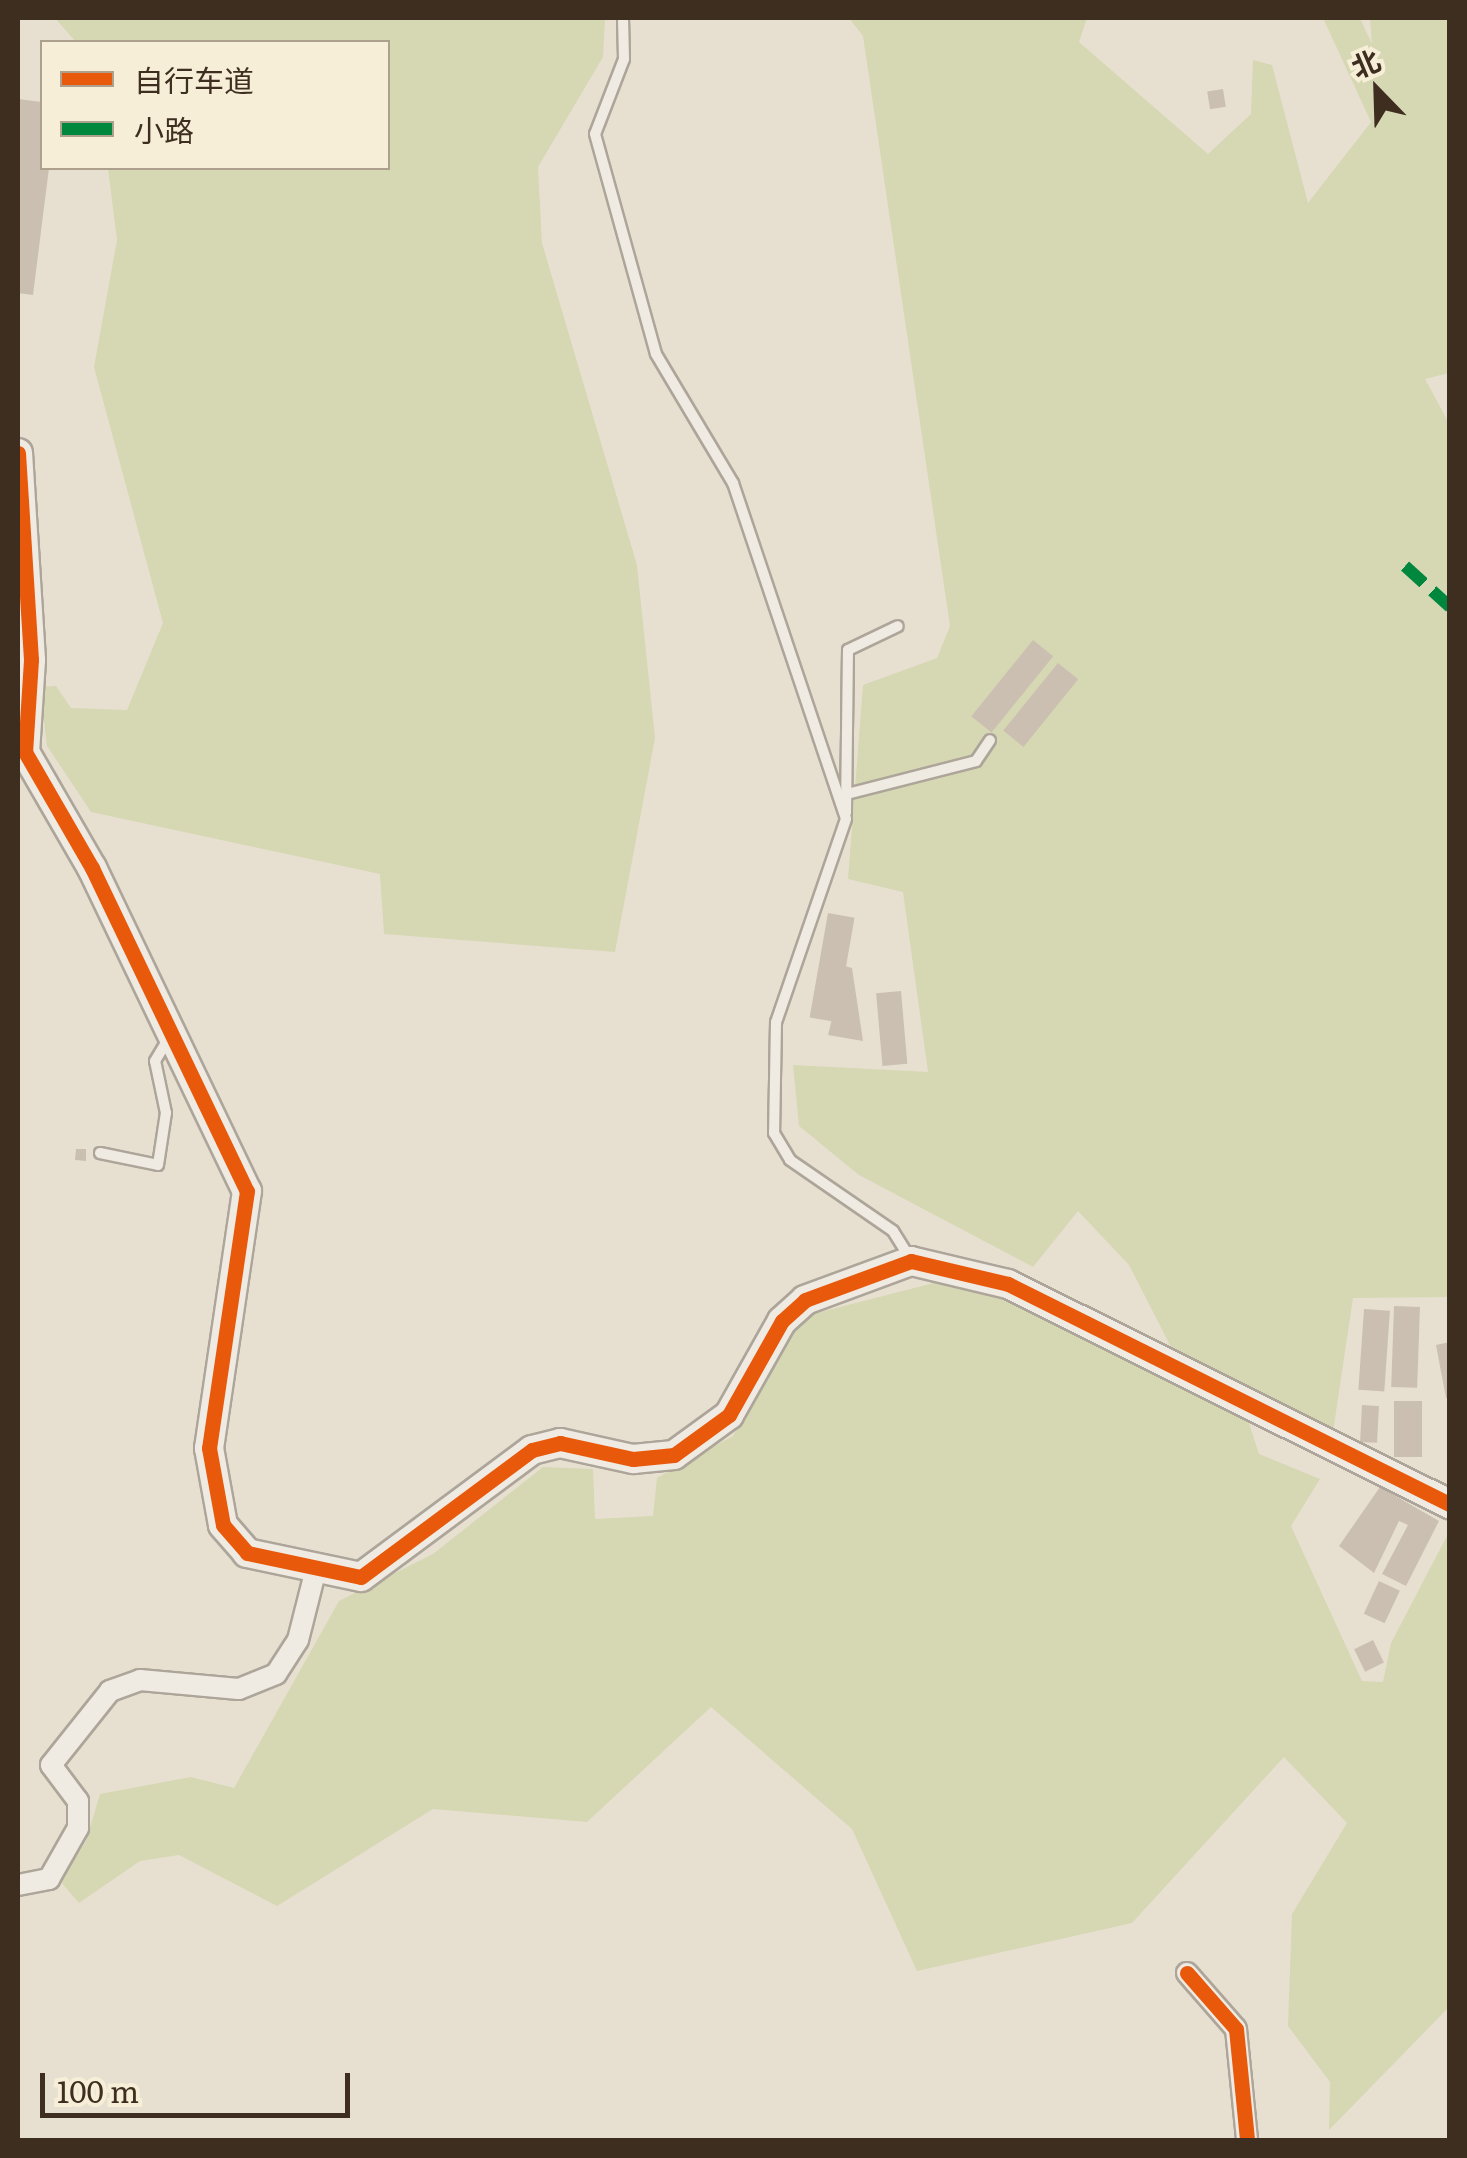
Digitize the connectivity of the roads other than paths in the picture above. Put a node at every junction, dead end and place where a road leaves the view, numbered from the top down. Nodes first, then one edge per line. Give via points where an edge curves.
1 (623, 18) edge
2 (18, 453) edge
3 (898, 626) dead end
4 (990, 740) dead end
5 (21, 754) edge
6 (847, 794) junction
7 (846, 819) junction
8 (174, 1031) junction
9 (100, 1152) dead end
10 (912, 1261) junction
11 (1450, 1504) edge
12 (315, 1573) junction
13 (18, 1885) edge
14 (1186, 1973) dead end
15 (1247, 2140) edge

1 - 7 lane via 624,60 594,134 656,354 733,484
2 - 5 street via 31,660
3 - 6 lane via 848,650
4 - 6 lane via 976,761
5 - 8 street
6 - 7 lane
7 - 10 lane via 776,1022 772,1120 790,1160 893,1232
8 - 9 lane via 155,1060 166,1113 158,1165
8 - 12 street via 246,1192 210,1448 213,1496 247,1553
10 - 11 street via 1008,1284
10 - 12 street via 805,1300 702,1442 633,1459 560,1443 532,1450 372,1571
12 - 13 street via 298,1640 276,1674 240,1689 140,1680 110,1691 51,1764 78,1801 78,1828 49,1879
14 - 15 street via 1236,2029

